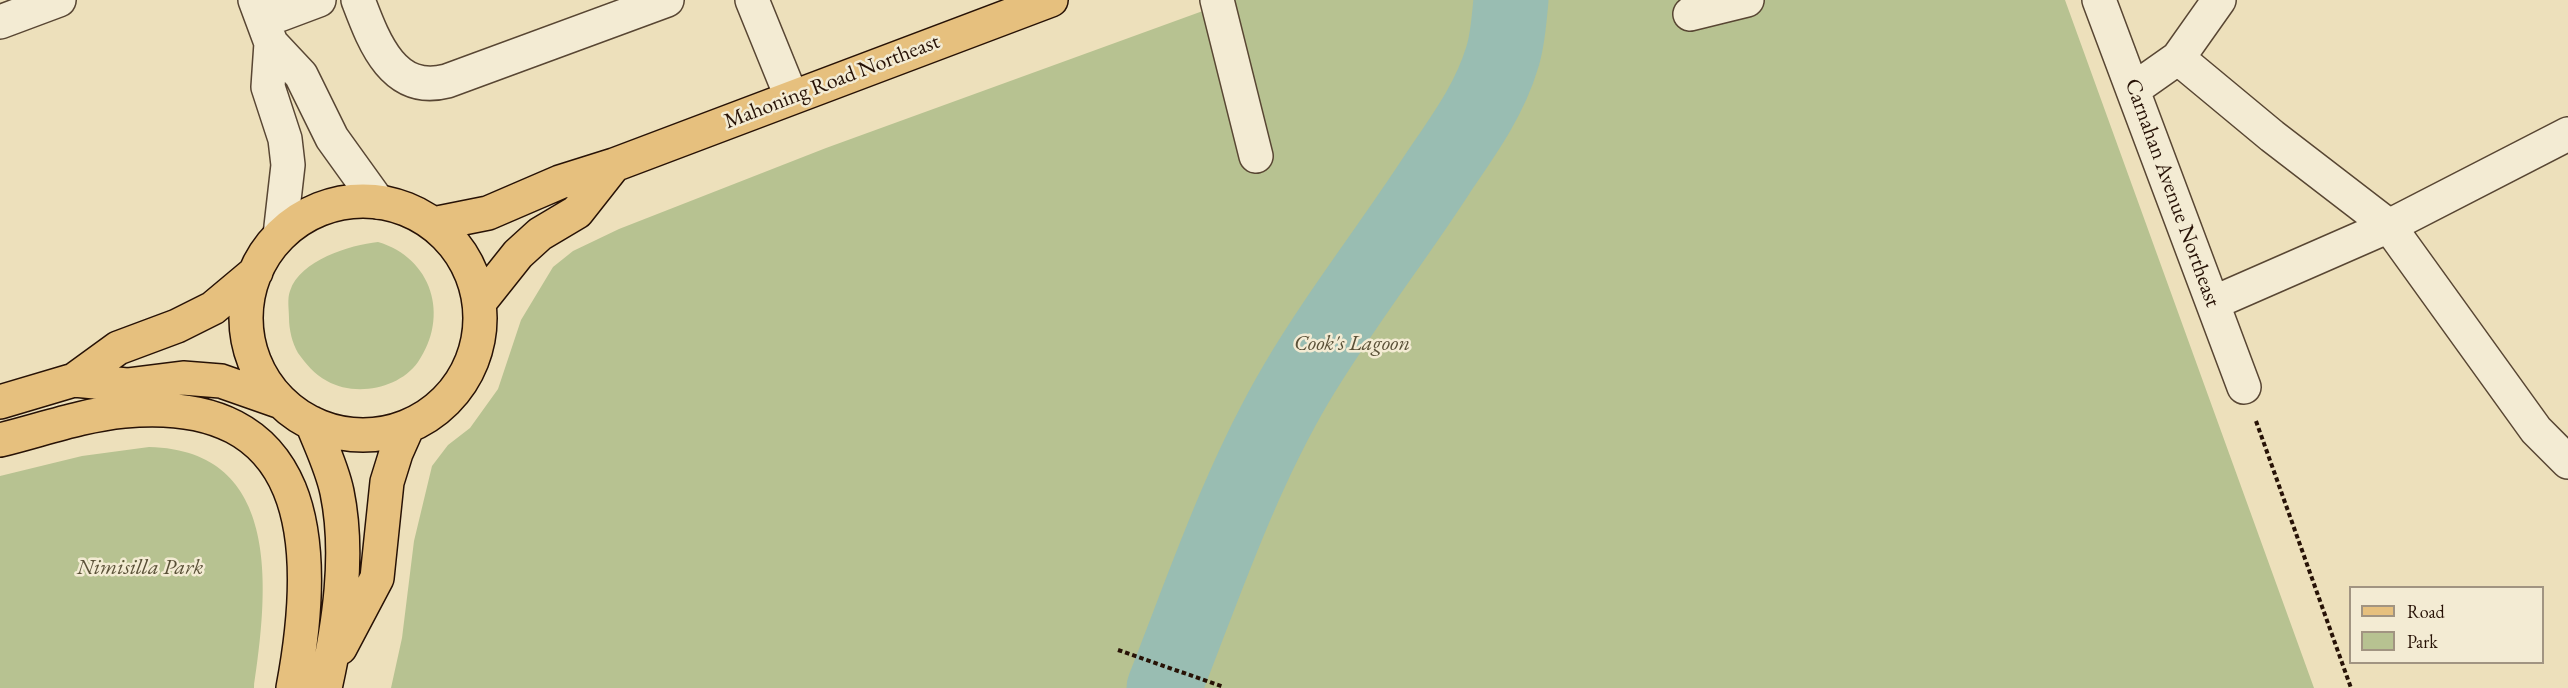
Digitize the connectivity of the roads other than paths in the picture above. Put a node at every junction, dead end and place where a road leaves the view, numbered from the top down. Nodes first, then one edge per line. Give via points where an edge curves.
1 (59, 0) edge
2 (319, 0) edge
3 (358, 0) edge
4 (667, 0) edge
5 (752, 0) edge
6 (1051, 0) edge
7 (1218, 0) edge
8 (1747, 0) edge
9 (2099, 0) edge
10 (2219, 0) edge
11 (1690, 14) dead end
12 (263, 21) edge
13 (0, 22) edge
14 (2178, 58) junction
15 (2134, 88) junction
16 (791, 96) junction
17 (2568, 134) edge
18 (1256, 156) dead end
19 (614, 165) junction
20 (378, 202) junction
21 (432, 224) junction
22 (2389, 226) junction
23 (280, 235) junction
24 (255, 272) junction
25 (479, 303) junction
26 (2213, 303) junction
27 (74, 380) junction
28 (2244, 387) road end
29 (0, 402) edge
30 (282, 403) junction
31 (312, 423) junction
32 (408, 426) junction
33 (0, 440) edge
34 (2568, 462) edge
35 (328, 678) edge
36 (293, 688) edge

1 - 13 street
2 - 12 street
3 - 4 street via 387,60 405,78 423,85 447,81
5 - 16 street
6 - 16 main road, Mahoning Road Northeast
7 - 18 street
8 - 11 street
9 - 15 street, Carnahan Avenue Northeast
10 - 14 street
12 - 20 street via 301,75 332,138
12 - 23 street via 268,87 285,139 288,165
14 - 15 street
14 - 22 street
15 - 26 street, Carnahan Avenue Northeast
16 - 19 main road, Mahoning Road Northeast
17 - 22 street
19 - 21 main road, Mahoning Road Northeast via 488,213
19 - 25 main road via 577,212 540,234 518,254
20 - 21 main road via 412,212
20 - 23 main road via 348,202 318,210
21 - 25 main road via 452,242 467,264
22 - 26 street
22 - 34 street via 2536,430
23 - 24 main road
24 - 27 main road via 213,308 118,348
24 - 30 main road via 246,308 248,341 258,372
25 - 32 main road via 479,336 461,381 440,405
26 - 28 street, Carnahan Avenue Northeast
27 - 29 main road
27 - 30 main road via 127,385 183,378 222,381
30 - 31 main road
31 - 32 main road via 333,431 365,435
31 - 35 main road via 337,490 343,538
32 - 35 main road via 387,482 377,578
33 - 36 main road via 122,411 191,412 246,432 285,477 301,526 302,608

